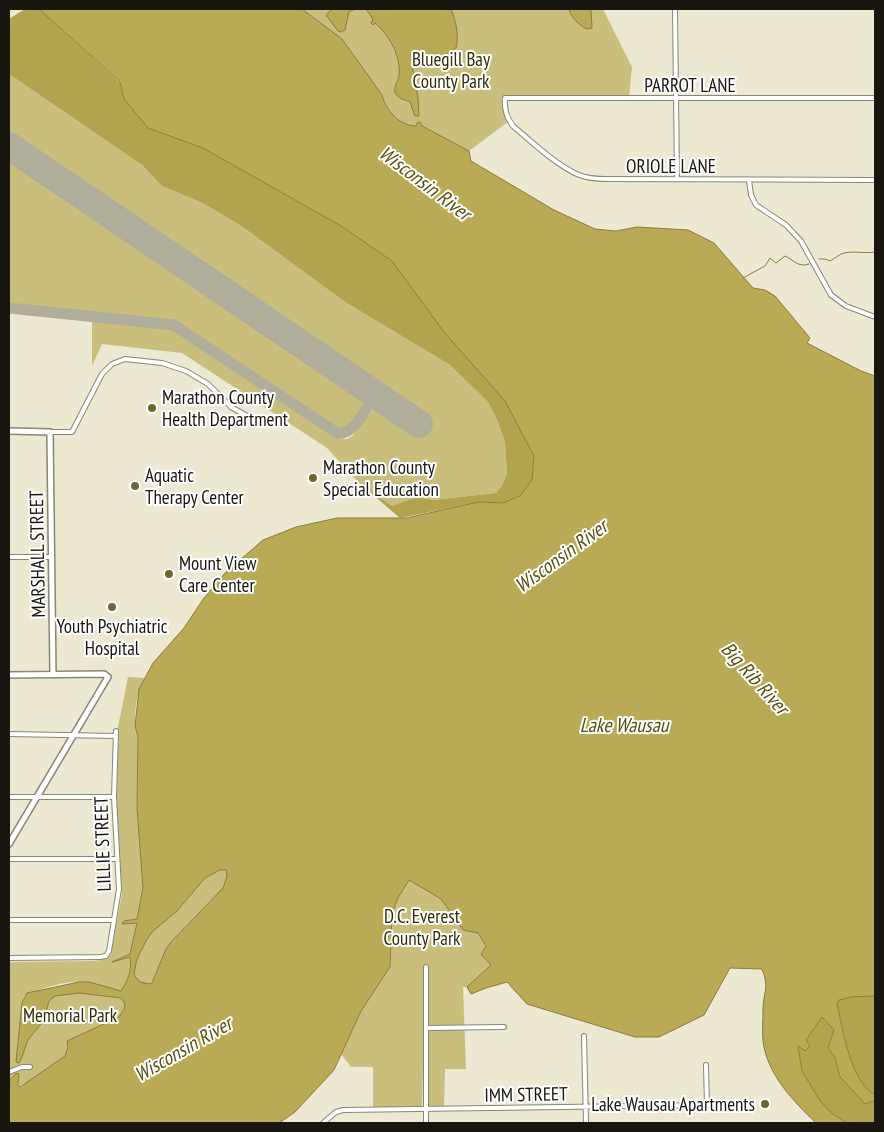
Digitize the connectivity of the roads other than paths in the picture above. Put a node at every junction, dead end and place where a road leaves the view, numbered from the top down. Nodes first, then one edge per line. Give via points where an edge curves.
1 (675, 9) edge
2 (505, 98) joint
3 (676, 98) junction
4 (875, 98) edge
5 (677, 179) junction
6 (749, 180) junction
7 (875, 180) edge
8 (875, 317) edge
9 (251, 418) dead end
10 (9, 432) edge
11 (50, 432) junction
12 (9, 557) edge
13 (52, 557) junction
14 (9, 675) edge
15 (53, 675) junction
16 (116, 730) dead end
17 (9, 734) edge
18 (74, 735) junction
19 (116, 736) junction
20 (114, 797) junction
21 (9, 798) edge
22 (36, 798) junction
23 (9, 844) edge
24 (9, 859) edge
25 (117, 859) junction
26 (9, 920) edge
27 (114, 920) junction
28 (9, 958) edge
29 (426, 967) dead end
30 (504, 1027) dead end
31 (426, 1028) junction
32 (584, 1036) dead end
33 (706, 1066) dead end
34 (30, 1067) dead end
35 (9, 1072) edge
36 (586, 1107) junction
37 (426, 1109) junction
38 (323, 1123) edge
39 (426, 1123) edge
40 (586, 1123) edge

1 - 3 street
2 - 3 street, PARROT LANE
2 - 5 street, ORIOLE LANE via 506,113 513,126 578,174 606,179
3 - 4 street, PARROT LANE
3 - 5 street
5 - 6 street, ORIOLE LANE
6 - 7 street, ORIOLE LANE
6 - 8 street via 756,206 786,225 801,241 830,295 846,306
9 - 11 street via 186,370 159,362 125,359 103,372 72,432
10 - 11 street
11 - 13 street, MARSHALL STREET
12 - 13 street
13 - 15 street, MARSHALL STREET
14 - 15 street
15 - 18 street via 108,676
16 - 19 street, LILLIE STREET
17 - 18 street
18 - 19 street
18 - 22 street
19 - 20 street, LILLIE STREET
20 - 22 street
20 - 25 street, LILLIE STREET
21 - 22 street
22 - 23 street
24 - 25 street
25 - 27 street, LILLIE STREET via 119,889
26 - 27 street
27 - 28 street, LILLIE STREET via 106,956
29 - 31 street
30 - 31 street
31 - 37 street
32 - 36 street
33 - 36 street, IMM STREET via 706,1105
34 - 35 street
36 - 37 street, IMM STREET
36 - 40 street
37 - 38 street, IMM STREET via 337,1111
37 - 39 street

